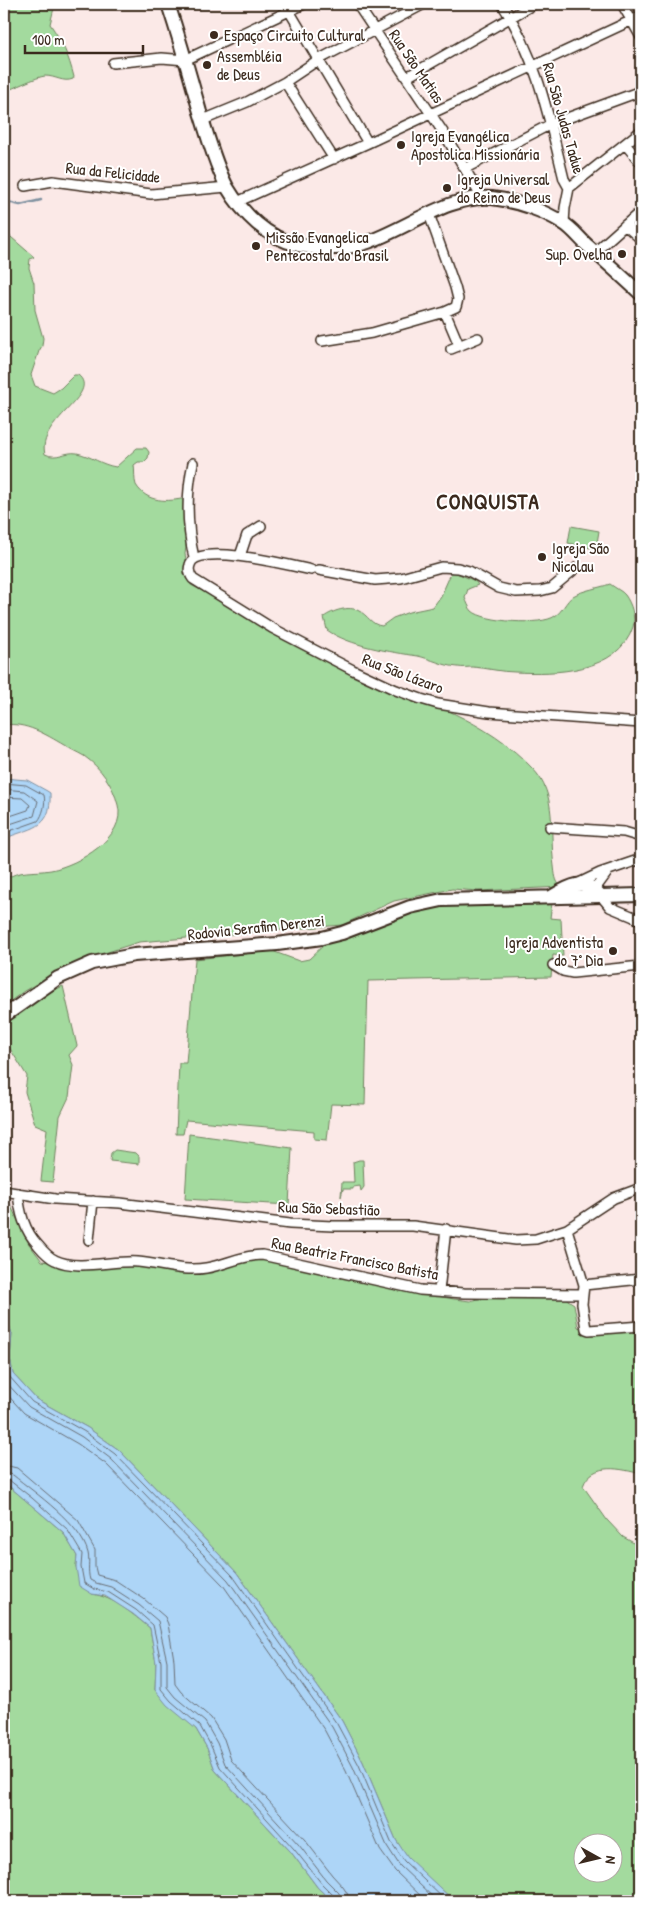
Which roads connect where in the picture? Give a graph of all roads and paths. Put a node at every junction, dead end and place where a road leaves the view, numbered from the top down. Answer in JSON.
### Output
{"nodes":[{"id":1,"x":168,"y":4,"type":"edge"},
{"id":2,"x":304,"y":4,"type":"edge"},
{"id":3,"x":357,"y":4,"type":"edge"},
{"id":4,"x":424,"y":4,"type":"edge"},
{"id":5,"x":502,"y":4,"type":"edge"},
{"id":6,"x":534,"y":4,"type":"edge"},
{"id":7,"x":622,"y":4,"type":"edge"},
{"id":8,"x":287,"y":8,"type":"edge"},
{"id":9,"x":641,"y":16,"type":"edge"},
{"id":10,"x":511,"y":17,"type":"junction"},
{"id":11,"x":632,"y":20,"type":"junction"},
{"id":12,"x":375,"y":30,"type":"junction"},
{"id":13,"x":641,"y":37,"type":"edge"},
{"id":14,"x":185,"y":60,"type":"junction"},
{"id":15,"x":318,"y":60,"type":"junction"},
{"id":16,"x":113,"y":63,"type":"dead end"},
{"id":17,"x":534,"y":65,"type":"junction"},
{"id":18,"x":407,"y":77,"type":"junction"},
{"id":19,"x":285,"y":82,"type":"junction"},
{"id":20,"x":641,"y":92,"type":"edge"},
{"id":21,"x":432,"y":114,"type":"junction"},
{"id":22,"x":203,"y":120,"type":"junction"},
{"id":23,"x":551,"y":124,"type":"junction"},
{"id":24,"x":641,"y":131,"type":"edge"},
{"id":25,"x":368,"y":143,"type":"junction"},
{"id":26,"x":625,"y":144,"type":"junction"},
{"id":27,"x":334,"y":159,"type":"junction"},
{"id":28,"x":641,"y":164,"type":"edge"},
{"id":29,"x":466,"y":168,"type":"junction"},
{"id":30,"x":26,"y":186,"type":"dead end"},
{"id":31,"x":228,"y":187,"type":"junction"},
{"id":32,"x":569,"y":188,"type":"junction"},
{"id":33,"x":482,"y":198,"type":"junction"},
{"id":34,"x":237,"y":202,"type":"junction"},
{"id":35,"x":641,"y":211,"type":"edge"},
{"id":36,"x":431,"y":213,"type":"junction"},
{"id":37,"x":564,"y":223,"type":"junction"},
{"id":38,"x":625,"y":224,"type":"junction"},
{"id":39,"x":641,"y":239,"type":"edge"},
{"id":40,"x":595,"y":252,"type":"junction"},
{"id":41,"x":641,"y":294,"type":"edge"},
{"id":42,"x":444,"y":312,"type":"junction"},
{"id":43,"x":478,"y":338,"type":"dead end"},
{"id":44,"x":322,"y":341,"type":"dead end"},
{"id":45,"x":193,"y":463,"type":"dead end"},
{"id":46,"x":261,"y":526,"type":"dead end"},
{"id":47,"x":240,"y":556,"type":"junction"},
{"id":48,"x":192,"y":562,"type":"junction"},
{"id":49,"x":576,"y":568,"type":"dead end"},
{"id":50,"x":641,"y":723,"type":"edge"},
{"id":51,"x":550,"y":827,"type":"dead end"},
{"id":52,"x":641,"y":837,"type":"edge"},
{"id":53,"x":641,"y":859,"type":"edge"},
{"id":54,"x":609,"y":870,"type":"junction"},
{"id":55,"x":576,"y":884,"type":"junction"},
{"id":56,"x":598,"y":892,"type":"junction"},
{"id":57,"x":641,"y":895,"type":"edge"},
{"id":58,"x":549,"y":898,"type":"junction"},
{"id":59,"x":641,"y":920,"type":"edge"},
{"id":60,"x":553,"y":965,"type":"dead end"},
{"id":61,"x":641,"y":966,"type":"edge"},
{"id":62,"x":4,"y":1016,"type":"edge"},
{"id":63,"x":641,"y":1188,"type":"edge"},
{"id":64,"x":4,"y":1191,"type":"edge"},
{"id":65,"x":18,"y":1193,"type":"junction"},
{"id":66,"x":92,"y":1201,"type":"junction"},
{"id":67,"x":446,"y":1229,"type":"junction"},
{"id":68,"x":567,"y":1229,"type":"junction"},
{"id":69,"x":89,"y":1240,"type":"dead end"},
{"id":70,"x":641,"y":1279,"type":"edge"},
{"id":71,"x":583,"y":1289,"type":"junction"},
{"id":72,"x":439,"y":1291,"type":"junction"},
{"id":73,"x":641,"y":1326,"type":"edge"}],
"edges":[{"from":1,"to":14,"type":"main road"},
{"from":2,"to":8,"type":"street"},
{"from":3,"to":12,"type":"street","name":"Rua São Matias"},
{"from":4,"to":12,"type":"street"},
{"from":5,"to":10,"type":"street","name":"Rua São Judas Tadue"},
{"from":6,"to":10,"type":"street"},
{"from":7,"to":11,"type":"street"},
{"from":8,"to":14,"type":"street"},
{"from":8,"to":15,"type":"street"},
{"from":9,"to":11,"type":"street"},
{"from":10,"to":17,"type":"street","name":"Rua São Judas Tadue"},
{"from":10,"to":18,"type":"street"},
{"from":11,"to":13,"type":"street"},
{"from":11,"to":17,"type":"street"},
{"from":12,"to":15,"type":"street"},
{"from":12,"to":18,"type":"street","name":"Rua São Matias"},
{"from":14,"to":16,"type":"street"},
{"from":14,"to":22,"type":"main road"},
{"from":15,"to":19,"type":"street"},
{"from":15,"to":25,"type":"street"},
{"from":17,"to":21,"type":"street"},
{"from":17,"to":23,"type":"street","name":"Rua São Judas Tadue"},
{"from":18,"to":21,"type":"street","name":"Rua São Matias"},
{"from":19,"to":22,"type":"street"},
{"from":19,"to":27,"type":"street"},
{"from":20,"to":23,"type":"street"},
{"from":21,"to":25,"type":"street"},
{"from":21,"to":29,"type":"street","name":"Rua São Matias"},
{"from":22,"to":31,"type":"main road"},
{"from":23,"to":29,"type":"street"},
{"from":23,"to":32,"type":"street","name":"Rua São Judas Tadue"},
{"from":24,"to":26,"type":"street"},
{"from":25,"to":27,"type":"street"},
{"from":26,"to":28,"type":"street"},
{"from":26,"to":32,"type":"street"},
{"from":27,"to":34,"type":"street"},
{"from":29,"to":33,"type":"street","name":"Rua São Matias"},
{"from":30,"to":31,"type":"street","name":"Rua da Felicidade"},
{"from":31,"to":34,"type":"main road"},
{"from":32,"to":37,"type":"street"},
{"from":33,"to":36,"type":"main road"},
{"from":33,"to":37,"type":"main road"},
{"from":34,"to":36,"type":"main road"},
{"from":35,"to":38,"type":"street"},
{"from":36,"to":42,"type":"street"},
{"from":37,"to":40,"type":"main road"},
{"from":38,"to":39,"type":"street"},
{"from":38,"to":40,"type":"street"},
{"from":40,"to":41,"type":"main road"},
{"from":42,"to":43,"type":"street"},
{"from":42,"to":44,"type":"street"},
{"from":45,"to":48,"type":"street"},
{"from":46,"to":47,"type":"street"},
{"from":47,"to":48,"type":"street"},
{"from":47,"to":49,"type":"street"},
{"from":48,"to":50,"type":"street","name":"Rua São Lázaro"},
{"from":51,"to":52,"type":"street"},
{"from":53,"to":54,"type":"street"},
{"from":54,"to":55,"type":"street"},
{"from":54,"to":56,"type":"street"},
{"from":55,"to":56,"type":"main road"},
{"from":55,"to":58,"type":"main road"},
{"from":56,"to":57,"type":"main road","name":"Rodovia Serafim Derenzi"},
{"from":56,"to":58,"type":"main road","name":"Rodovia Serafim Derenzi"},
{"from":56,"to":59,"type":"street"},
{"from":58,"to":62,"type":"main road","name":"Rodovia Serafim Derenzi"},
{"from":60,"to":61,"type":"street"},
{"from":63,"to":68,"type":"street","name":"Rua São Sebastião"},
{"from":64,"to":65,"type":"street","name":"Rua São Sebastião"},
{"from":65,"to":66,"type":"street","name":"Rua São Sebastião"},
{"from":65,"to":72,"type":"street","name":"Rua Beatriz Francisco Batista"},
{"from":66,"to":67,"type":"street","name":"Rua São Sebastião"},
{"from":66,"to":69,"type":"street"},
{"from":67,"to":68,"type":"street","name":"Rua São Sebastião"},
{"from":67,"to":72,"type":"street"},
{"from":68,"to":71,"type":"street"},
{"from":70,"to":71,"type":"street","name":"Rua Beatriz Francisco Batista"},
{"from":71,"to":72,"type":"street","name":"Rua Beatriz Francisco Batista"},
{"from":71,"to":73,"type":"street"}]}
